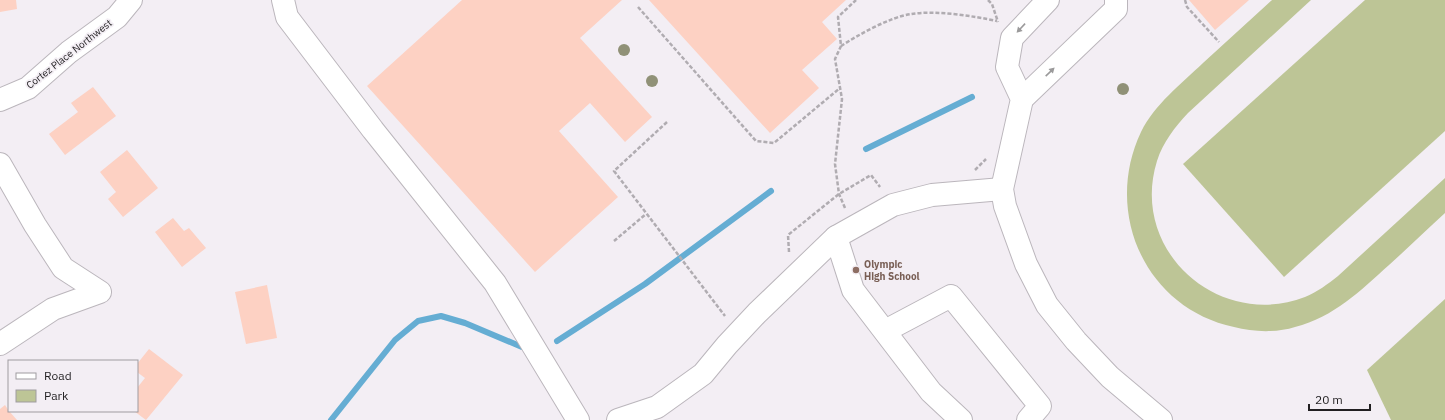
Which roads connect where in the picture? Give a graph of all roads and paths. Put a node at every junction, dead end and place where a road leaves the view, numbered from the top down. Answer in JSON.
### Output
{"nodes":[{"id":1,"x":131,"y":0,"type":"edge"},
{"id":2,"x":283,"y":0,"type":"edge"},
{"id":3,"x":856,"y":0,"type":"edge"},
{"id":4,"x":996,"y":0,"type":"edge"},
{"id":5,"x":1048,"y":0,"type":"edge"},
{"id":6,"x":1116,"y":0,"type":"edge"},
{"id":7,"x":1185,"y":0,"type":"edge"},
{"id":8,"x":992,"y":4,"type":"dead end"},
{"id":9,"x":638,"y":7,"type":"dead end"},
{"id":10,"x":997,"y":21,"type":"dead end"},
{"id":11,"x":1219,"y":42,"type":"dead end"},
{"id":12,"x":841,"y":46,"type":"junction"},
{"id":13,"x":840,"y":88,"type":"junction"},
{"id":14,"x":1022,"y":99,"type":"junction"},
{"id":15,"x":0,"y":100,"type":"edge"},
{"id":16,"x":667,"y":122,"type":"dead end"},
{"id":17,"x":0,"y":164,"type":"edge"},
{"id":18,"x":1002,"y":189,"type":"junction"},
{"id":19,"x":647,"y":214,"type":"junction"},
{"id":20,"x":844,"y":233,"type":"junction"},
{"id":21,"x":614,"y":241,"type":"dead end"},
{"id":22,"x":728,"y":321,"type":"dead end"},
{"id":23,"x":884,"y":331,"type":"junction"},
{"id":24,"x":0,"y":344,"type":"edge"},
{"id":25,"x":1155,"y":418,"type":"edge"},
{"id":26,"x":578,"y":420,"type":"edge"},
{"id":27,"x":618,"y":420,"type":"edge"},
{"id":28,"x":961,"y":420,"type":"edge"},
{"id":29,"x":1028,"y":420,"type":"edge"}],
"edges":[{"from":1,"to":15,"type":"street","name":"Cortez Place Northwest"},
{"from":2,"to":26,"type":"street"},
{"from":3,"to":12,"type":"path"},
{"from":4,"to":8,"type":"path"},
{"from":5,"to":14,"type":"street","one_way":true},
{"from":14,"to":6,"type":"street","one_way":true},
{"from":7,"to":11,"type":"path"},
{"from":9,"to":13,"type":"path"},
{"from":10,"to":12,"type":"path"},
{"from":12,"to":13,"type":"path"},
{"from":13,"to":20,"type":"path"},
{"from":14,"to":18,"type":"street"},
{"from":16,"to":19,"type":"path"},
{"from":17,"to":24,"type":"street"},
{"from":18,"to":20,"type":"street"},
{"from":18,"to":25,"type":"street"},
{"from":19,"to":21,"type":"path"},
{"from":19,"to":22,"type":"path"},
{"from":20,"to":23,"type":"street"},
{"from":20,"to":27,"type":"street"},
{"from":23,"to":28,"type":"street"},
{"from":23,"to":29,"type":"street"}]}
